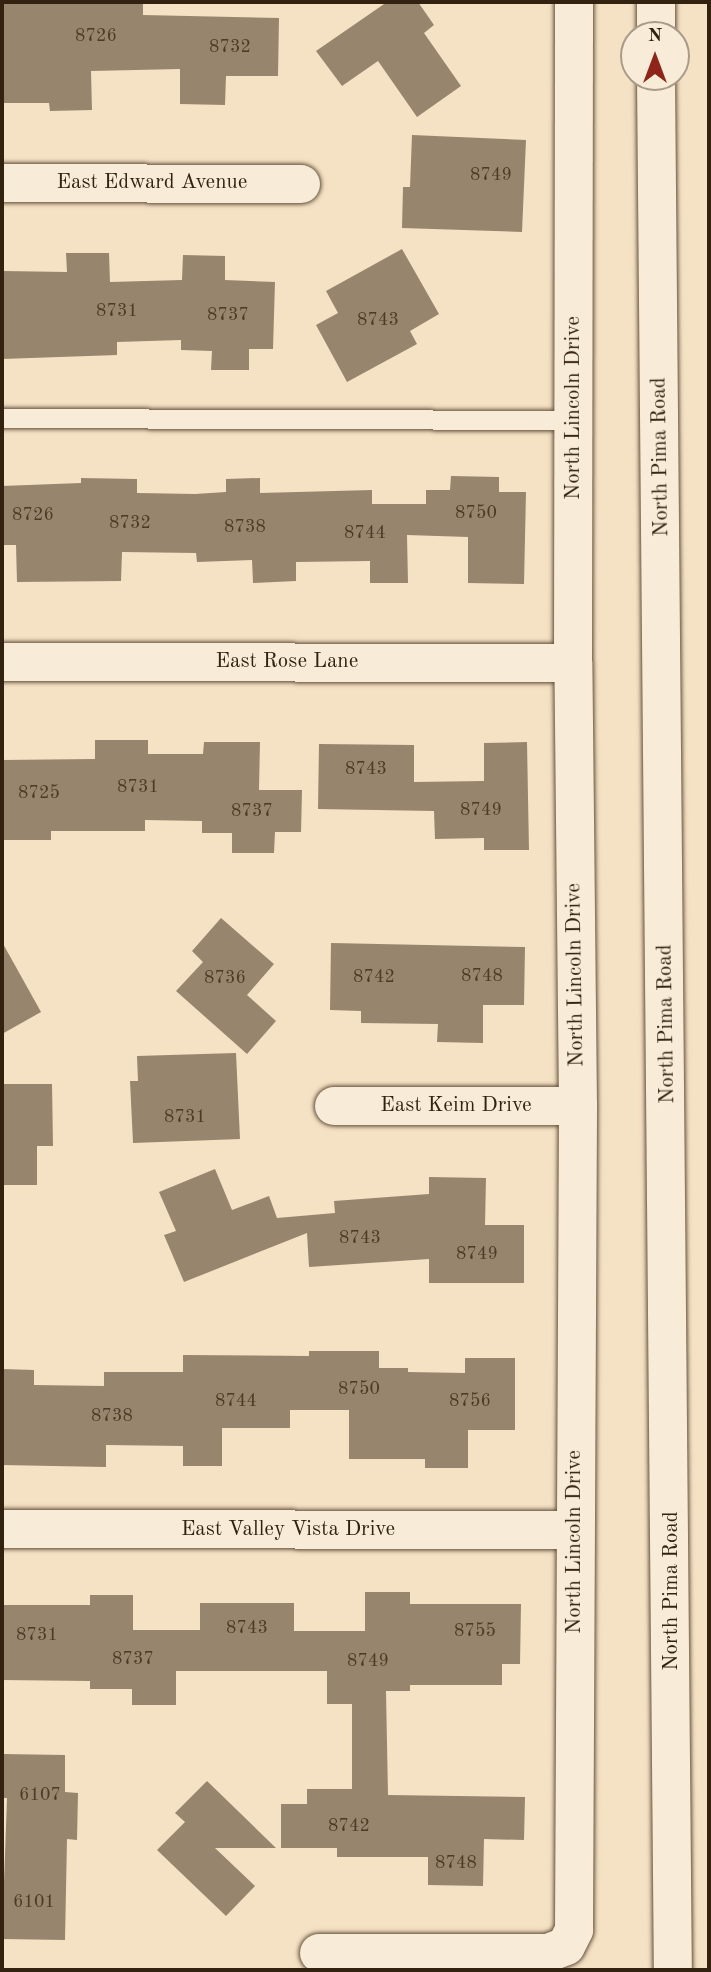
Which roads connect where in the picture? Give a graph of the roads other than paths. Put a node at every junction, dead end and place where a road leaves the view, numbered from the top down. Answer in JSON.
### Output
{"nodes":[{"id":1,"x":574,"y":2,"type":"edge"},
{"id":2,"x":656,"y":2,"type":"edge"},
{"id":3,"x":656,"y":21,"type":"edge"},
{"id":4,"x":656,"y":91,"type":"edge"},
{"id":5,"x":2,"y":183,"type":"edge"},
{"id":6,"x":301,"y":184,"type":"dead end"},
{"id":7,"x":2,"y":418,"type":"edge"},
{"id":8,"x":574,"y":420,"type":"junction"},
{"id":9,"x":2,"y":662,"type":"edge"},
{"id":10,"x":573,"y":663,"type":"junction"},
{"id":11,"x":334,"y":1106,"type":"dead end"},
{"id":12,"x":578,"y":1106,"type":"junction"},
{"id":13,"x":2,"y":1529,"type":"edge"},
{"id":14,"x":575,"y":1530,"type":"junction"},
{"id":15,"x":319,"y":1953,"type":"dead end"},
{"id":16,"x":673,"y":1970,"type":"edge"}],
"edges":[{"from":1,"to":8,"type":"street","name":"North Lincoln Drive"},
{"from":2,"to":3,"type":"street"},
{"from":4,"to":16,"type":"street","name":"North Pima Road"},
{"from":5,"to":6,"type":"street","name":"East Edward Avenue"},
{"from":7,"to":8,"type":"lane"},
{"from":8,"to":10,"type":"street","name":"North Lincoln Drive"},
{"from":9,"to":10,"type":"street","name":"East Rose Lane"},
{"from":10,"to":12,"type":"street","name":"North Lincoln Drive"},
{"from":11,"to":12,"type":"street","name":"East Keim Drive"},
{"from":12,"to":14,"type":"street","name":"North Lincoln Drive"},
{"from":13,"to":14,"type":"street","name":"East Valley Vista Drive"},
{"from":14,"to":15,"type":"street","name":"North Lincoln Drive"}]}
